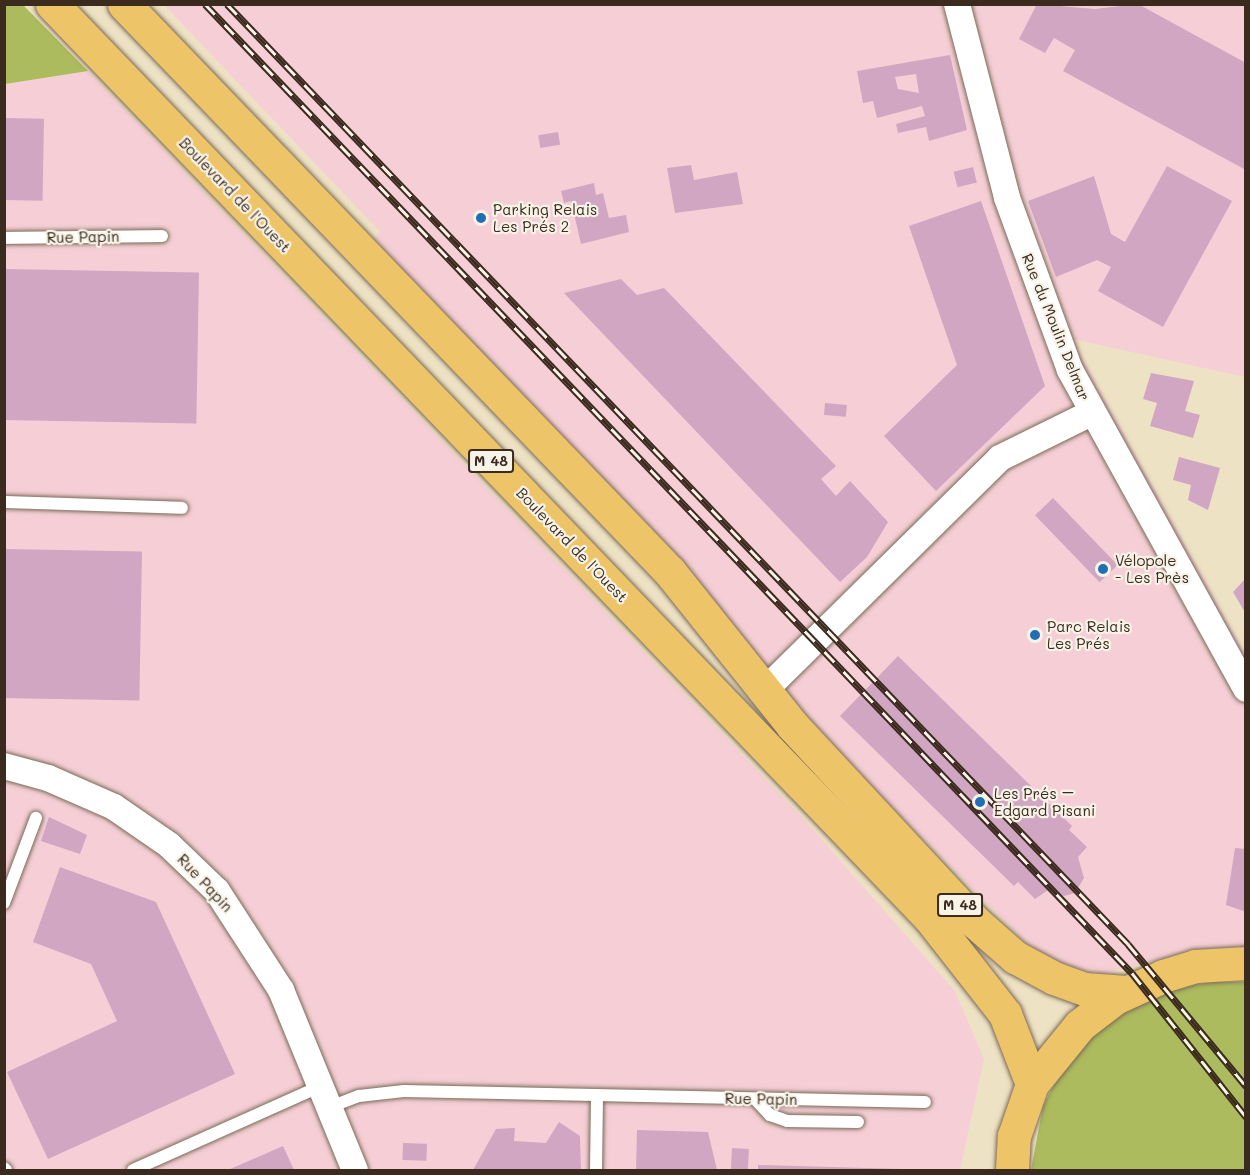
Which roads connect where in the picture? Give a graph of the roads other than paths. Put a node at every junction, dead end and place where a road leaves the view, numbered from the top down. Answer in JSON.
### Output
{"nodes":[{"id":1,"x":52,"y":4,"type":"edge"},
{"id":2,"x":124,"y":4,"type":"edge"},
{"id":3,"x":957,"y":4,"type":"edge"},
{"id":4,"x":162,"y":236,"type":"dead end"},
{"id":5,"x":4,"y":238,"type":"edge"},
{"id":6,"x":1091,"y":413,"type":"junction"},
{"id":7,"x":4,"y":502,"type":"edge"},
{"id":8,"x":182,"y":508,"type":"dead end"},
{"id":9,"x":1245,"y":689,"type":"edge"},
{"id":10,"x":763,"y":692,"type":"junction"},
{"id":11,"x":4,"y":766,"type":"edge"},
{"id":12,"x":36,"y":818,"type":"dead end"},
{"id":13,"x":4,"y":903,"type":"edge"},
{"id":14,"x":1245,"y":963,"type":"edge"},
{"id":15,"x":1126,"y":992,"type":"junction"},
{"id":16,"x":1032,"y":1084,"type":"junction"},
{"id":17,"x":597,"y":1095,"type":"junction"},
{"id":18,"x":325,"y":1097,"type":"junction"},
{"id":19,"x":755,"y":1099,"type":"junction"},
{"id":20,"x":925,"y":1102,"type":"dead end"},
{"id":21,"x":858,"y":1122,"type":"dead end"},
{"id":22,"x":133,"y":1170,"type":"edge"},
{"id":23,"x":355,"y":1170,"type":"edge"},
{"id":24,"x":596,"y":1170,"type":"edge"},
{"id":25,"x":1012,"y":1170,"type":"edge"}],
"edges":[{"from":1,"to":16,"type":"main road","name":"Boulevard de l'Ouest","number":"M 48"},
{"from":2,"to":10,"type":"main road","number":"M 48"},
{"from":3,"to":6,"type":"street","name":"Rue du Moulin Delmar"},
{"from":4,"to":5,"type":"lane","name":"Rue Papin"},
{"from":6,"to":9,"type":"street","name":"Rue du Moulin Delmar"},
{"from":6,"to":10,"type":"street"},
{"from":7,"to":8,"type":"lane"},
{"from":10,"to":15,"type":"main road","number":"M 48"},
{"from":11,"to":18,"type":"street","name":"Rue Papin"},
{"from":12,"to":13,"type":"lane"},
{"from":14,"to":15,"type":"main road"},
{"from":15,"to":16,"type":"main road"},
{"from":16,"to":25,"type":"main road"},
{"from":17,"to":18,"type":"lane","name":"Rue Papin"},
{"from":17,"to":19,"type":"lane","name":"Rue Papin"},
{"from":17,"to":24,"type":"lane"},
{"from":18,"to":22,"type":"lane","name":"Rue Papin"},
{"from":18,"to":23,"type":"street","name":"Rue Papin"},
{"from":19,"to":20,"type":"lane","name":"Rue Papin"},
{"from":19,"to":21,"type":"lane"}]}
